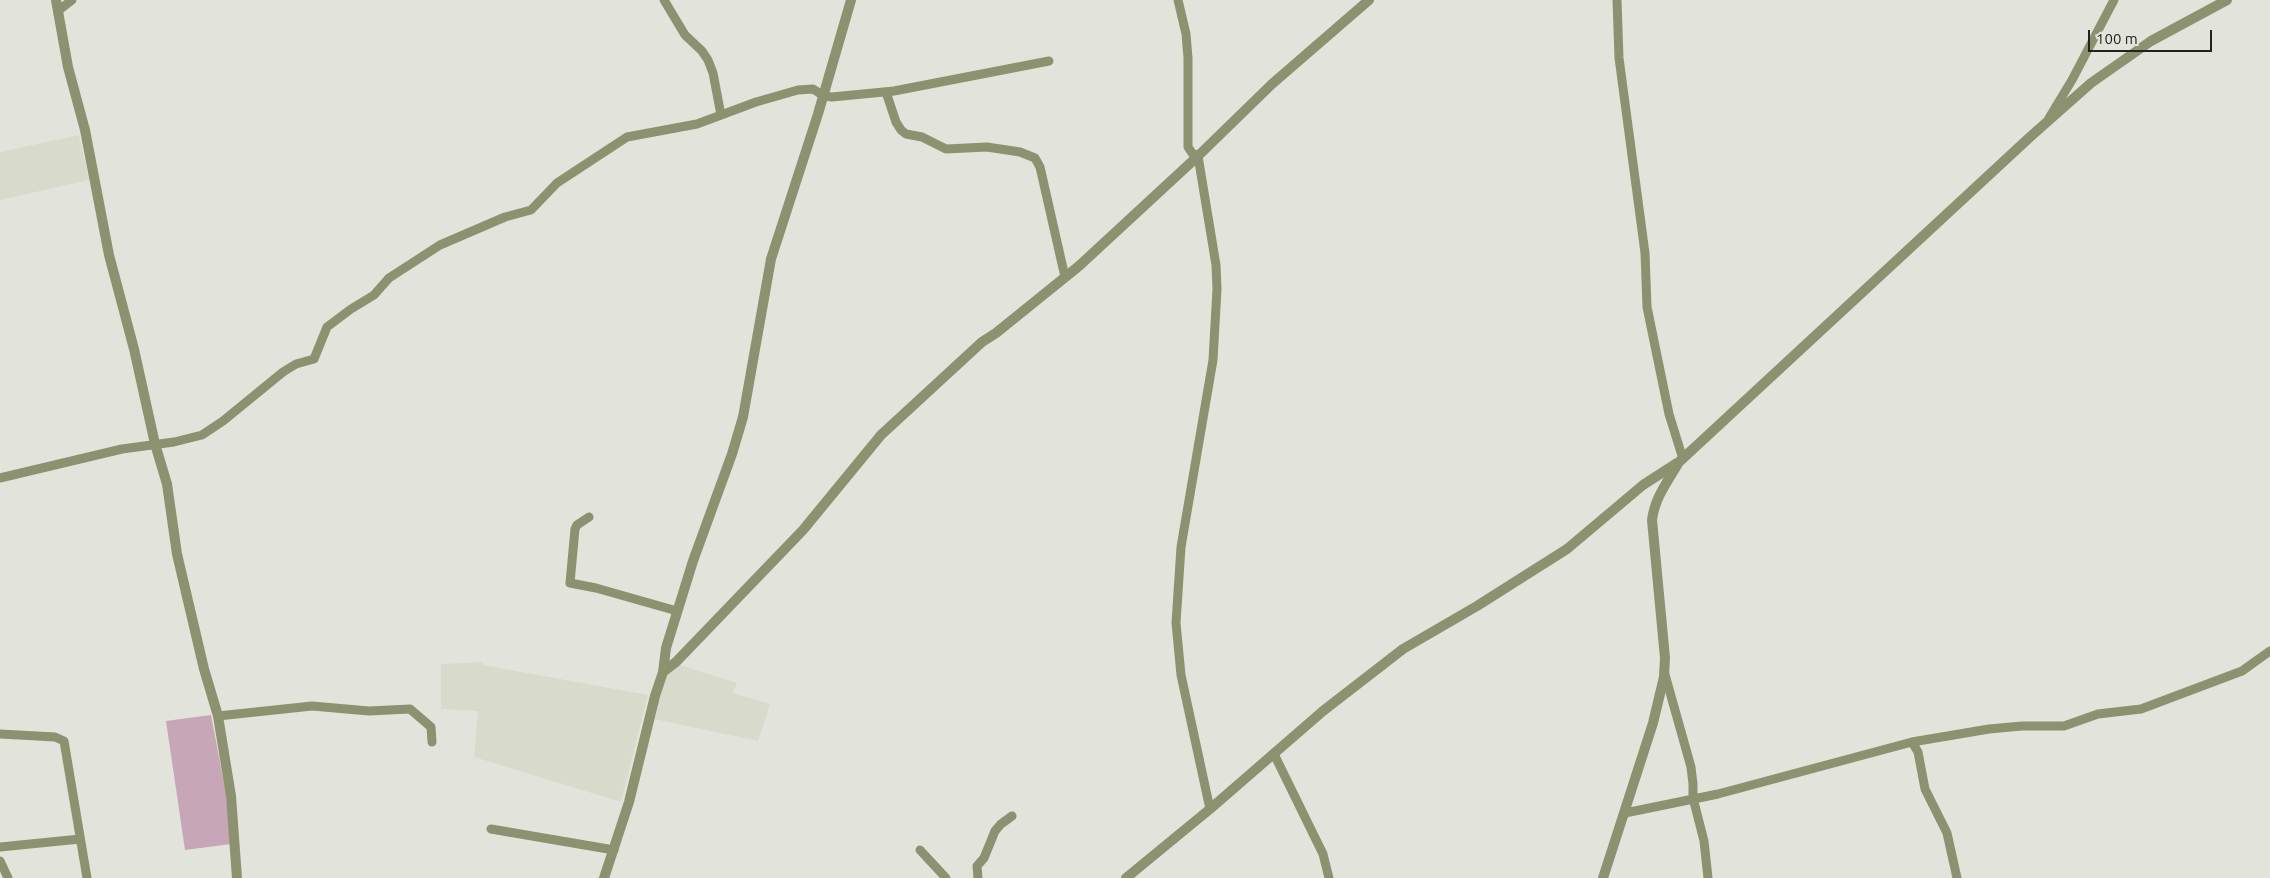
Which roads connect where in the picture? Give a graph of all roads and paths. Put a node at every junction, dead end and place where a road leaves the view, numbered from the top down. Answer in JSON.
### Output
{"nodes":[{"id":1,"x":56,"y":0,"type":"edge"},
{"id":2,"x":72,"y":0,"type":"edge"},
{"id":3,"x":664,"y":0,"type":"edge"},
{"id":4,"x":851,"y":0,"type":"edge"},
{"id":5,"x":1178,"y":0,"type":"edge"},
{"id":6,"x":1369,"y":0,"type":"edge"},
{"id":7,"x":1617,"y":0,"type":"edge"},
{"id":8,"x":2114,"y":0,"type":"edge"},
{"id":9,"x":2227,"y":0,"type":"edge"},
{"id":10,"x":58,"y":11,"type":"junction"},
{"id":11,"x":1049,"y":61,"type":"dead end"},
{"id":12,"x":886,"y":92,"type":"junction"},
{"id":13,"x":824,"y":96,"type":"junction"},
{"id":14,"x":721,"y":115,"type":"junction"},
{"id":15,"x":2046,"y":122,"type":"junction"},
{"id":16,"x":1198,"y":156,"type":"junction"},
{"id":17,"x":1065,"y":277,"type":"junction"},
{"id":18,"x":155,"y":444,"type":"junction"},
{"id":19,"x":1681,"y":460,"type":"junction"},
{"id":20,"x":0,"y":478,"type":"edge"},
{"id":21,"x":589,"y":517,"type":"dead end"},
{"id":22,"x":677,"y":610,"type":"junction"},
{"id":23,"x":2270,"y":651,"type":"edge"},
{"id":24,"x":1664,"y":670,"type":"junction"},
{"id":25,"x":663,"y":672,"type":"junction"},
{"id":26,"x":218,"y":716,"type":"junction"},
{"id":27,"x":0,"y":734,"type":"edge"},
{"id":28,"x":432,"y":742,"type":"dead end"},
{"id":29,"x":1912,"y":742,"type":"junction"},
{"id":30,"x":1274,"y":754,"type":"junction"},
{"id":31,"x":1693,"y":798,"type":"junction"},
{"id":32,"x":1210,"y":809,"type":"junction"},
{"id":33,"x":1625,"y":813,"type":"junction"},
{"id":34,"x":1012,"y":816,"type":"dead end"},
{"id":35,"x":491,"y":829,"type":"dead end"},
{"id":36,"x":80,"y":839,"type":"junction"},
{"id":37,"x":0,"y":847,"type":"edge"},
{"id":38,"x":614,"y":850,"type":"junction"},
{"id":39,"x":920,"y":850,"type":"dead end"},
{"id":40,"x":0,"y":861,"type":"edge"},
{"id":41,"x":8,"y":878,"type":"edge"},
{"id":42,"x":86,"y":878,"type":"edge"},
{"id":43,"x":237,"y":878,"type":"edge"},
{"id":44,"x":604,"y":878,"type":"edge"},
{"id":45,"x":946,"y":878,"type":"edge"},
{"id":46,"x":978,"y":878,"type":"edge"},
{"id":47,"x":1126,"y":878,"type":"edge"},
{"id":48,"x":1329,"y":878,"type":"edge"},
{"id":49,"x":1603,"y":878,"type":"edge"},
{"id":50,"x":1708,"y":878,"type":"edge"},
{"id":51,"x":1957,"y":878,"type":"edge"}],
"edges":[{"from":1,"to":10,"type":"street"},
{"from":2,"to":10,"type":"street"},
{"from":3,"to":14,"type":"street"},
{"from":4,"to":13,"type":"street"},
{"from":5,"to":16,"type":"street"},
{"from":6,"to":16,"type":"street"},
{"from":7,"to":19,"type":"street"},
{"from":8,"to":15,"type":"street"},
{"from":9,"to":15,"type":"street"},
{"from":10,"to":18,"type":"street"},
{"from":11,"to":12,"type":"street"},
{"from":12,"to":13,"type":"street"},
{"from":12,"to":17,"type":"street"},
{"from":13,"to":14,"type":"street"},
{"from":13,"to":22,"type":"street"},
{"from":14,"to":18,"type":"street"},
{"from":15,"to":19,"type":"street"},
{"from":16,"to":17,"type":"street"},
{"from":16,"to":32,"type":"street"},
{"from":17,"to":25,"type":"street"},
{"from":18,"to":20,"type":"street"},
{"from":18,"to":26,"type":"street"},
{"from":19,"to":24,"type":"street"},
{"from":19,"to":30,"type":"street"},
{"from":21,"to":22,"type":"street"},
{"from":22,"to":25,"type":"street"},
{"from":23,"to":29,"type":"street"},
{"from":24,"to":31,"type":"street"},
{"from":24,"to":33,"type":"street"},
{"from":25,"to":38,"type":"street"},
{"from":26,"to":28,"type":"street"},
{"from":26,"to":43,"type":"street"},
{"from":27,"to":36,"type":"street"},
{"from":29,"to":31,"type":"street"},
{"from":29,"to":51,"type":"street"},
{"from":30,"to":32,"type":"street"},
{"from":30,"to":48,"type":"street"},
{"from":31,"to":33,"type":"street"},
{"from":31,"to":50,"type":"street"},
{"from":32,"to":47,"type":"street"},
{"from":33,"to":49,"type":"street"},
{"from":34,"to":46,"type":"street"},
{"from":35,"to":38,"type":"street"},
{"from":36,"to":37,"type":"street"},
{"from":36,"to":42,"type":"street"},
{"from":38,"to":44,"type":"street"},
{"from":39,"to":45,"type":"street"},
{"from":40,"to":41,"type":"street"}]}
